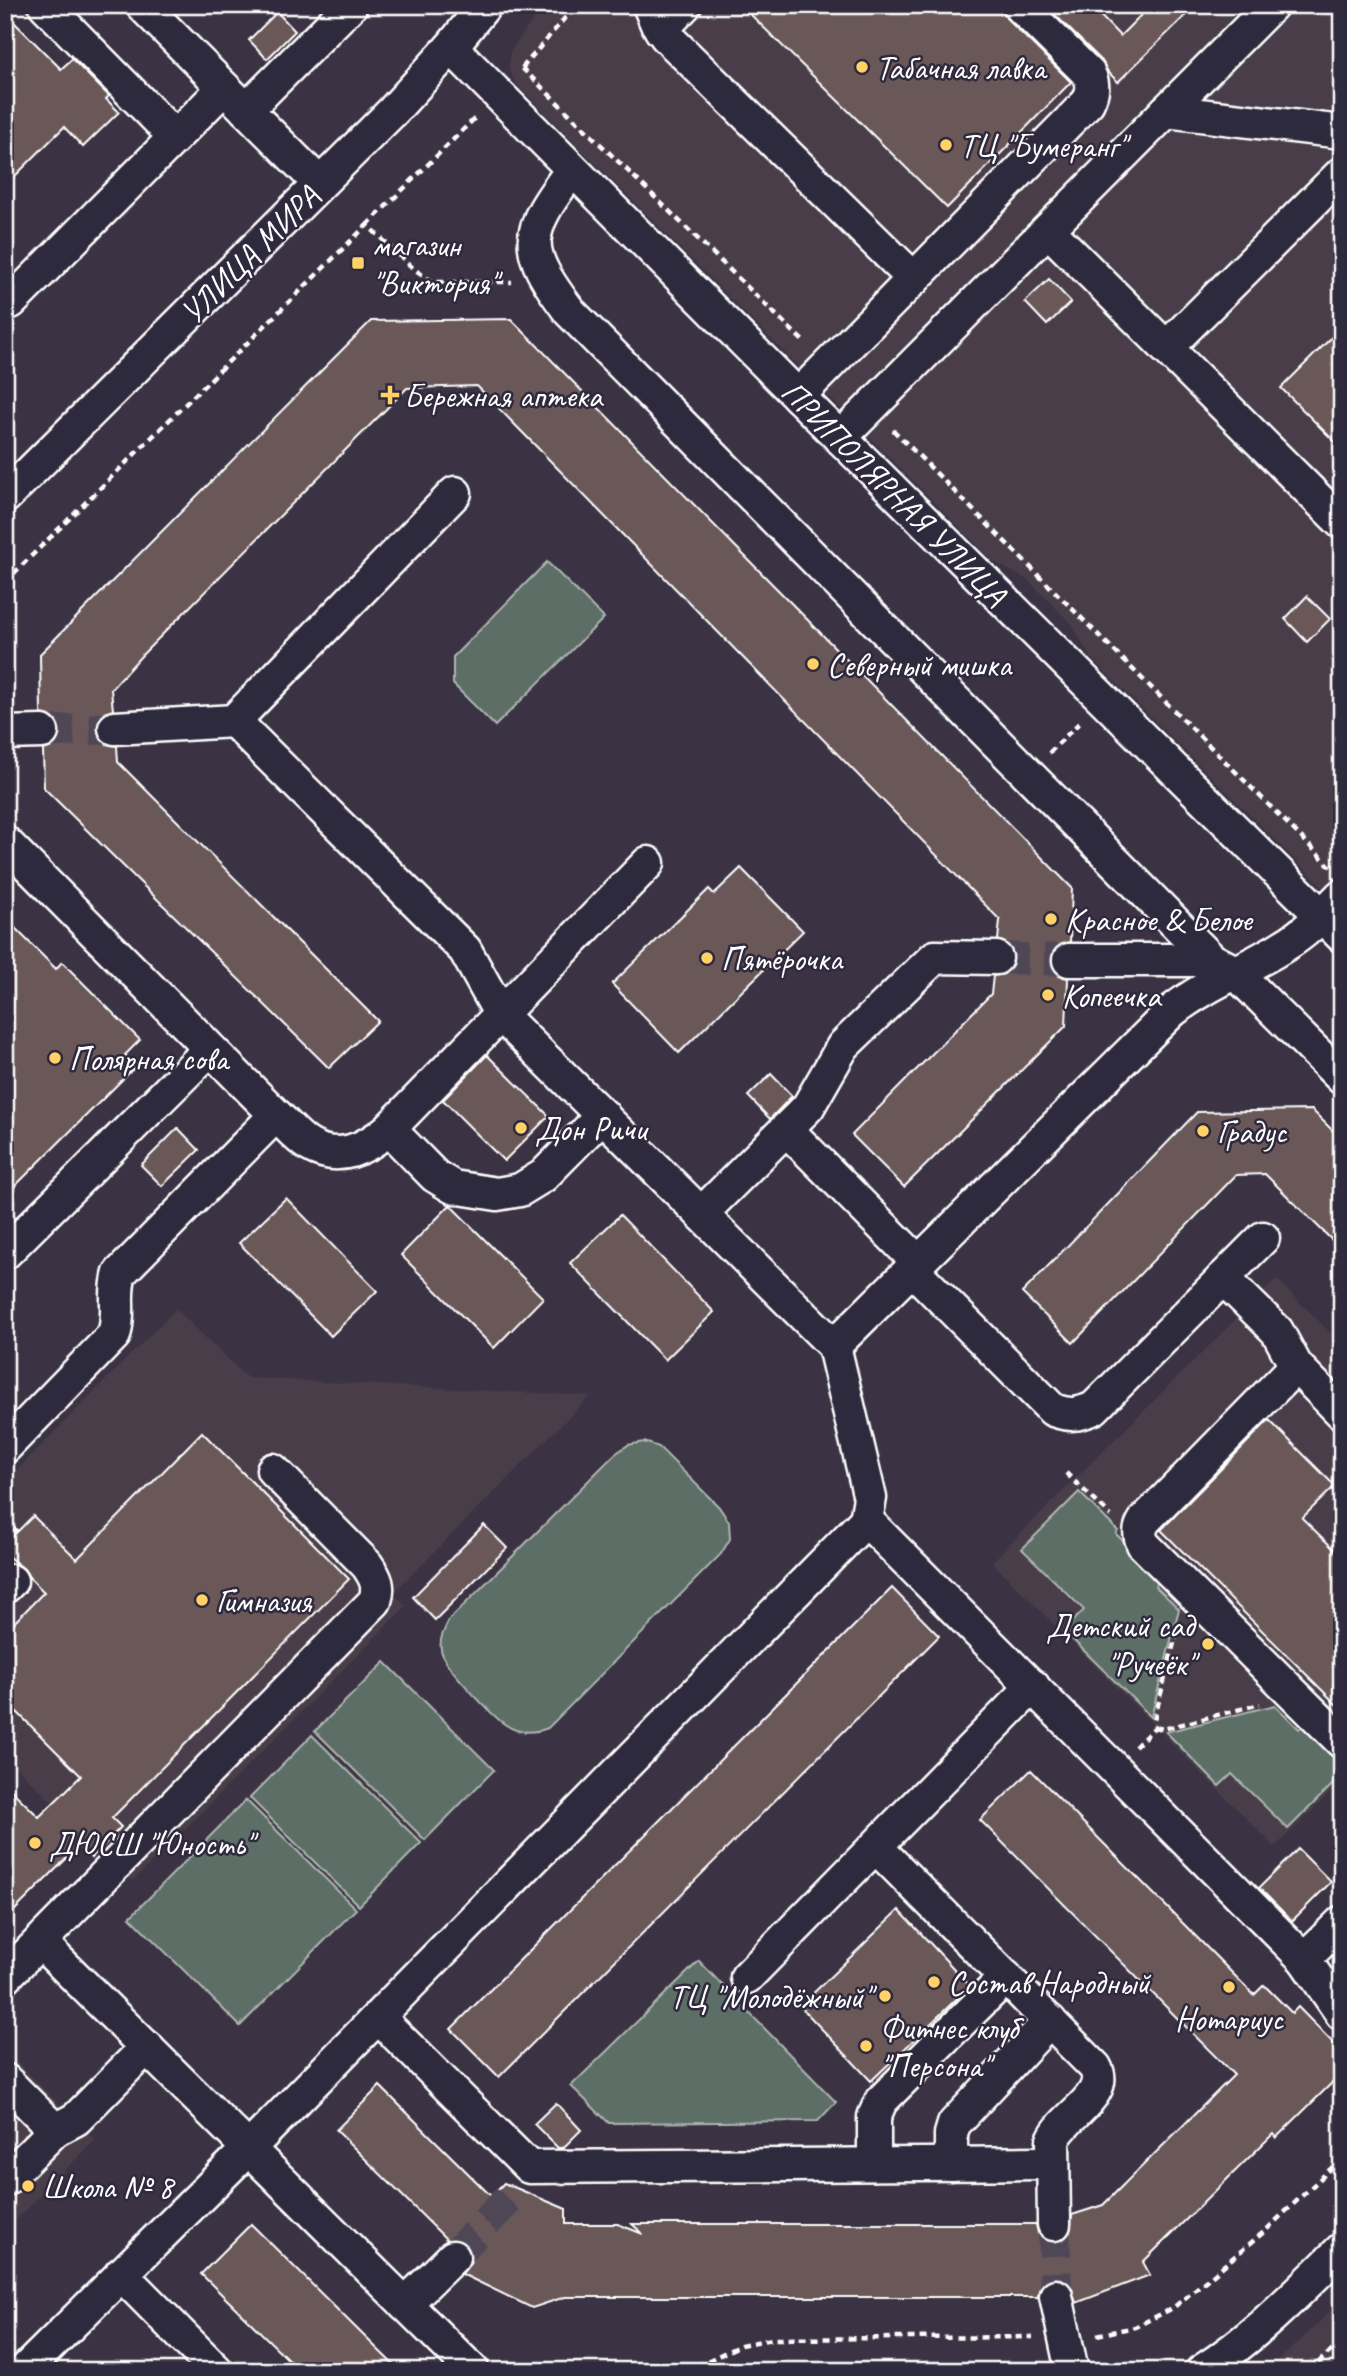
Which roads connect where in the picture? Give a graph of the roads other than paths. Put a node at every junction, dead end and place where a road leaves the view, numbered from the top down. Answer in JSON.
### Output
{"nodes":[{"id":1,"x":45,"y":5,"type":"edge"},
{"id":2,"x":142,"y":5,"type":"edge"},
{"id":3,"x":351,"y":5,"type":"edge"},
{"id":4,"x":485,"y":5,"type":"edge"},
{"id":5,"x":685,"y":5,"type":"edge"},
{"id":6,"x":1019,"y":5,"type":"edge"},
{"id":7,"x":1272,"y":5,"type":"edge"},
{"id":8,"x":655,"y":18,"type":"edge"},
{"id":9,"x":451,"y":47,"type":"junction"},
{"id":10,"x":224,"y":88,"type":"junction"},
{"id":11,"x":246,"y":110,"type":"junction"},
{"id":12,"x":1166,"y":111,"type":"junction"},
{"id":13,"x":1342,"y":132,"type":"edge"},
{"id":14,"x":175,"y":137,"type":"junction"},
{"id":15,"x":572,"y":170,"type":"junction"},
{"id":16,"x":1342,"y":173,"type":"edge"},
{"id":17,"x":319,"y":183,"type":"junction"},
{"id":18,"x":1048,"y":230,"type":"junction"},
{"id":19,"x":914,"y":279,"type":"junction"},
{"id":20,"x":12,"y":302,"type":"dead end"},
{"id":21,"x":1166,"y":348,"type":"junction"},
{"id":22,"x":798,"y":397,"type":"junction"},
{"id":23,"x":840,"y":438,"type":"junction"},
{"id":24,"x":455,"y":493,"type":"dead end"},
{"id":25,"x":5,"y":497,"type":"edge"},
{"id":26,"x":1342,"y":523,"type":"edge"},
{"id":27,"x":234,"y":721,"type":"junction"},
{"id":28,"x":115,"y":729,"type":"tunnel mouth"},
{"id":29,"x":42,"y":732,"type":"tunnel mouth"},
{"id":30,"x":5,"y":733,"type":"edge"},
{"id":31,"x":5,"y":842,"type":"edge"},
{"id":32,"x":648,"y":863,"type":"dead end"},
{"id":33,"x":1334,"y":903,"type":"edge"},
{"id":34,"x":996,"y":958,"type":"tunnel mouth"},
{"id":35,"x":1069,"y":960,"type":"tunnel mouth"},
{"id":36,"x":1223,"y":966,"type":"junction"},
{"id":37,"x":501,"y":1015,"type":"junction"},
{"id":38,"x":210,"y":1049,"type":"junction"},
{"id":39,"x":1342,"y":1079,"type":"edge"},
{"id":40,"x":276,"y":1115,"type":"junction"},
{"id":41,"x":603,"y":1115,"type":"junction"},
{"id":42,"x":389,"y":1129,"type":"junction"},
{"id":43,"x":787,"y":1130,"type":"junction"},
{"id":44,"x":701,"y":1214,"type":"junction"},
{"id":45,"x":1263,"y":1238,"type":"dead end"},
{"id":46,"x":5,"y":1253,"type":"edge"},
{"id":47,"x":916,"y":1266,"type":"junction"},
{"id":48,"x":1223,"y":1278,"type":"junction"},
{"id":49,"x":834,"y":1346,"type":"junction"},
{"id":50,"x":1296,"y":1366,"type":"junction"},
{"id":51,"x":1342,"y":1413,"type":"edge"},
{"id":52,"x":5,"y":1447,"type":"edge"},
{"id":53,"x":272,"y":1470,"type":"dead end"},
{"id":54,"x":866,"y":1520,"type":"junction"},
{"id":55,"x":1033,"y":1686,"type":"junction"},
{"id":56,"x":1342,"y":1741,"type":"edge"},
{"id":57,"x":876,"y":1847,"type":"junction"},
{"id":58,"x":1342,"y":1922,"type":"edge"},
{"id":59,"x":40,"y":1942,"type":"junction"},
{"id":60,"x":1304,"y":1959,"type":"junction"},
{"id":61,"x":5,"y":1977,"type":"edge"},
{"id":62,"x":747,"y":1977,"type":"dead end"},
{"id":63,"x":1006,"y":1977,"type":"junction"},
{"id":64,"x":1342,"y":2014,"type":"edge"},
{"id":65,"x":378,"y":2017,"type":"junction"},
{"id":66,"x":1050,"y":2021,"type":"junction"},
{"id":67,"x":147,"y":2046,"type":"junction"},
{"id":68,"x":5,"y":2080,"type":"edge"},
{"id":69,"x":55,"y":2130,"type":"junction"},
{"id":70,"x":249,"y":2148,"type":"junction"},
{"id":71,"x":1053,"y":2163,"type":"junction"},
{"id":72,"x":874,"y":2164,"type":"junction"},
{"id":73,"x":951,"y":2164,"type":"junction"},
{"id":74,"x":5,"y":2180,"type":"edge"},
{"id":75,"x":1054,"y":2224,"type":"tunnel mouth"},
{"id":76,"x":1342,"y":2249,"type":"edge"},
{"id":77,"x":453,"y":2257,"type":"tunnel mouth"},
{"id":78,"x":121,"y":2274,"type":"junction"},
{"id":79,"x":1056,"y":2296,"type":"tunnel mouth"},
{"id":80,"x":405,"y":2304,"type":"junction"},
{"id":81,"x":24,"y":2371,"type":"edge"},
{"id":82,"x":217,"y":2371,"type":"edge"},
{"id":83,"x":473,"y":2371,"type":"edge"},
{"id":84,"x":1072,"y":2371,"type":"edge"},
{"id":85,"x":1202,"y":2371,"type":"edge"}],
"edges":[{"from":1,"to":14,"type":"street"},
{"from":2,"to":10,"type":"street"},
{"from":3,"to":11,"type":"street"},
{"from":4,"to":9,"type":"street","name":"УЛИЦА МИРА"},
{"from":5,"to":8,"type":"street"},
{"from":6,"to":19,"type":"street"},
{"from":7,"to":12,"type":"street"},
{"from":8,"to":19,"type":"street"},
{"from":9,"to":15,"type":"street","name":"ПРИПОЛЯРНАЯ УЛИЦА"},
{"from":9,"to":17,"type":"street","name":"УЛИЦА МИРА"},
{"from":10,"to":11,"type":"street"},
{"from":10,"to":14,"type":"street"},
{"from":11,"to":17,"type":"street"},
{"from":12,"to":13,"type":"street"},
{"from":12,"to":18,"type":"street"},
{"from":14,"to":20,"type":"street"},
{"from":15,"to":22,"type":"street","name":"ПРИПОЛЯРНАЯ УЛИЦА"},
{"from":15,"to":36,"type":"street"},
{"from":16,"to":21,"type":"street"},
{"from":17,"to":25,"type":"street","name":"УЛИЦА МИРА"},
{"from":18,"to":21,"type":"street"},
{"from":18,"to":23,"type":"street"},
{"from":19,"to":22,"type":"street"},
{"from":21,"to":26,"type":"street"},
{"from":22,"to":23,"type":"street","name":"ПРИПОЛЯРНАЯ УЛИЦА"},
{"from":23,"to":33,"type":"street","name":"ПРИПОЛЯРНАЯ УЛИЦА"},
{"from":24,"to":27,"type":"street"},
{"from":27,"to":28,"type":"street"},
{"from":27,"to":37,"type":"street"},
{"from":29,"to":30,"type":"street"},
{"from":31,"to":38,"type":"street"},
{"from":32,"to":37,"type":"street"},
{"from":33,"to":36,"type":"street"},
{"from":34,"to":43,"type":"street"},
{"from":35,"to":36,"type":"street"},
{"from":36,"to":39,"type":"street"},
{"from":36,"to":47,"type":"street"},
{"from":37,"to":41,"type":"street"},
{"from":37,"to":42,"type":"street"},
{"from":38,"to":40,"type":"street"},
{"from":38,"to":46,"type":"street"},
{"from":40,"to":42,"type":"street"},
{"from":40,"to":52,"type":"street"},
{"from":41,"to":42,"type":"street"},
{"from":41,"to":44,"type":"street"},
{"from":43,"to":44,"type":"street"},
{"from":43,"to":47,"type":"street"},
{"from":44,"to":49,"type":"street"},
{"from":45,"to":48,"type":"street"},
{"from":47,"to":48,"type":"street"},
{"from":47,"to":49,"type":"street"},
{"from":48,"to":50,"type":"street"},
{"from":49,"to":54,"type":"street"},
{"from":50,"to":51,"type":"street"},
{"from":50,"to":56,"type":"street"},
{"from":53,"to":59,"type":"street"},
{"from":54,"to":55,"type":"street"},
{"from":54,"to":65,"type":"street"},
{"from":55,"to":57,"type":"street"},
{"from":55,"to":60,"type":"street"},
{"from":57,"to":62,"type":"street"},
{"from":57,"to":63,"type":"street"},
{"from":58,"to":60,"type":"street"},
{"from":59,"to":61,"type":"street"},
{"from":59,"to":67,"type":"street"},
{"from":60,"to":64,"type":"street"},
{"from":63,"to":66,"type":"street"},
{"from":63,"to":72,"type":"street"},
{"from":65,"to":70,"type":"street"},
{"from":65,"to":72,"type":"street"},
{"from":66,"to":71,"type":"street"},
{"from":66,"to":73,"type":"street"},
{"from":67,"to":69,"type":"street"},
{"from":67,"to":70,"type":"street"},
{"from":68,"to":69,"type":"street"},
{"from":69,"to":74,"type":"street"},
{"from":70,"to":78,"type":"street"},
{"from":70,"to":80,"type":"street"},
{"from":71,"to":73,"type":"street"},
{"from":71,"to":75,"type":"street"},
{"from":72,"to":73,"type":"street"},
{"from":76,"to":85,"type":"street"},
{"from":77,"to":80,"type":"street"},
{"from":78,"to":81,"type":"street"},
{"from":78,"to":82,"type":"street"},
{"from":79,"to":84,"type":"street"},
{"from":80,"to":83,"type":"street"}]}
